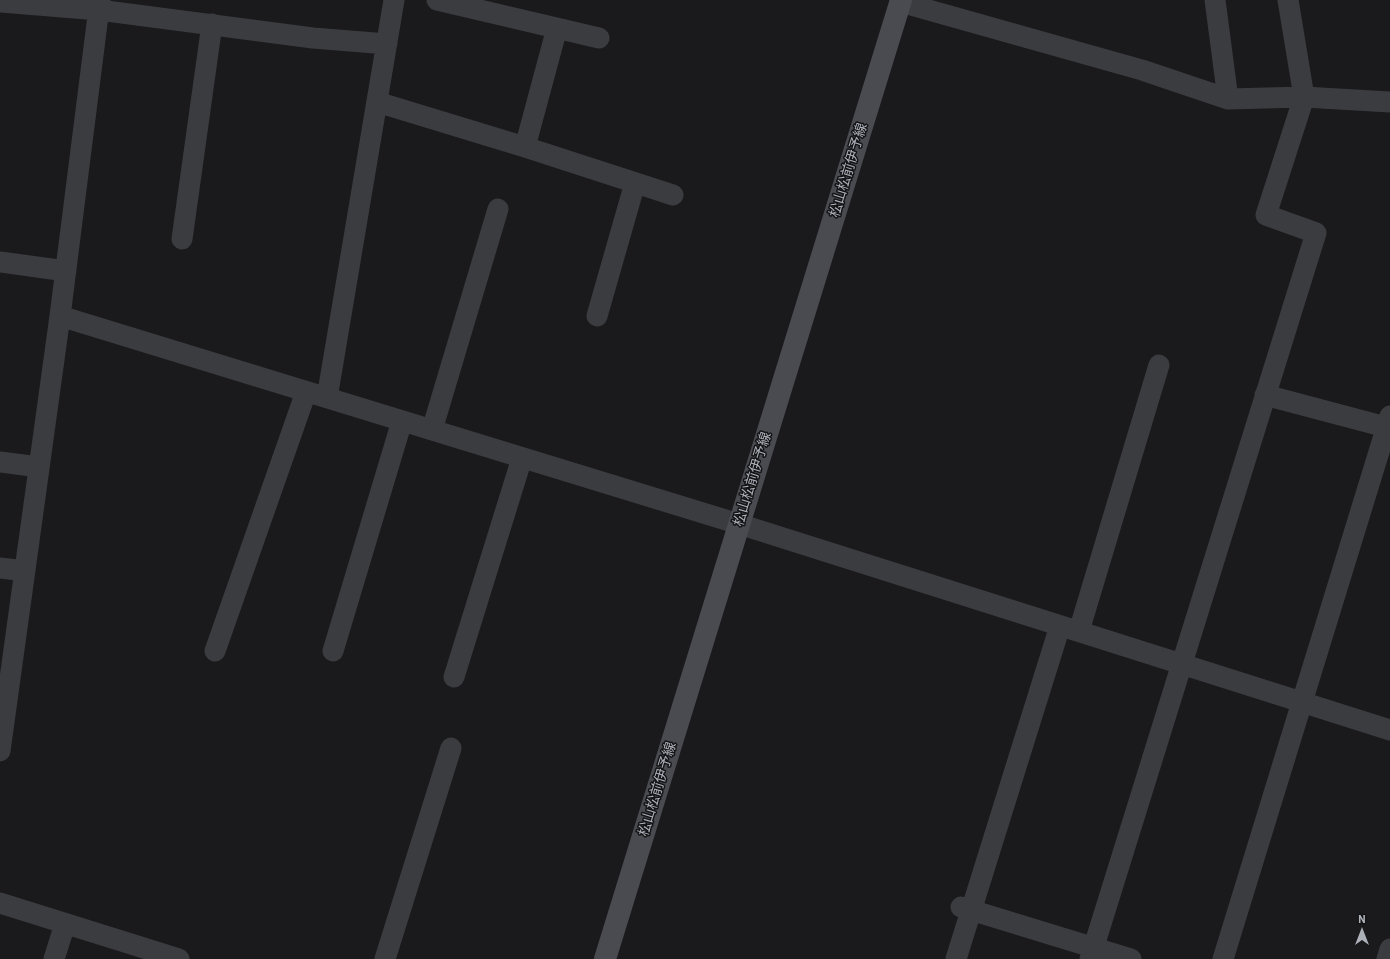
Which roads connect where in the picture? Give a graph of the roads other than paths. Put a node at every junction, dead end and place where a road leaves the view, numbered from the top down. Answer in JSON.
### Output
{"nodes":[{"id":1,"x":394,"y":0,"type":"edge"},
{"id":2,"x":437,"y":0,"type":"edge"},
{"id":3,"x":1215,"y":0,"type":"edge"},
{"id":4,"x":1288,"y":0,"type":"edge"},
{"id":5,"x":901,"y":1,"type":"edge"},
{"id":6,"x":0,"y":2,"type":"edge"},
{"id":7,"x":100,"y":5,"type":"edge"},
{"id":8,"x":212,"y":24,"type":"junction"},
{"id":9,"x":557,"y":28,"type":"junction"},
{"id":10,"x":599,"y":38,"type":"dead end"},
{"id":11,"x":387,"y":44,"type":"junction"},
{"id":12,"x":1304,"y":98,"type":"junction"},
{"id":13,"x":1228,"y":99,"type":"junction"},
{"id":14,"x":377,"y":102,"type":"junction"},
{"id":15,"x":1390,"y":102,"type":"edge"},
{"id":16,"x":525,"y":147,"type":"junction"},
{"id":17,"x":636,"y":183,"type":"junction"},
{"id":18,"x":673,"y":195,"type":"dead end"},
{"id":19,"x":498,"y":209,"type":"dead end"},
{"id":20,"x":182,"y":238,"type":"dead end"},
{"id":21,"x":0,"y":262,"type":"edge"},
{"id":22,"x":66,"y":271,"type":"junction"},
{"id":23,"x":60,"y":316,"type":"junction"},
{"id":24,"x":598,"y":316,"type":"dead end"},
{"id":25,"x":1159,"y":365,"type":"dead end"},
{"id":26,"x":306,"y":392,"type":"junction"},
{"id":27,"x":1265,"y":395,"type":"junction"},
{"id":28,"x":327,"y":398,"type":"junction"},
{"id":29,"x":402,"y":421,"type":"junction"},
{"id":30,"x":1389,"y":424,"type":"edge"},
{"id":31,"x":432,"y":430,"type":"junction"},
{"id":32,"x":522,"y":458,"type":"junction"},
{"id":33,"x":0,"y":462,"type":"edge"},
{"id":34,"x":39,"y":467,"type":"junction"},
{"id":35,"x":739,"y":524,"type":"junction"},
{"id":36,"x":0,"y":568,"type":"edge"},
{"id":37,"x":25,"y":572,"type":"junction"},
{"id":38,"x":1069,"y":629,"type":"junction"},
{"id":39,"x":215,"y":651,"type":"dead end"},
{"id":40,"x":333,"y":651,"type":"dead end"},
{"id":41,"x":1182,"y":664,"type":"junction"},
{"id":42,"x":454,"y":677,"type":"dead end"},
{"id":43,"x":1302,"y":702,"type":"junction"},
{"id":44,"x":1390,"y":730,"type":"edge"},
{"id":45,"x":451,"y":748,"type":"dead end"},
{"id":46,"x":0,"y":751,"type":"edge"},
{"id":47,"x":0,"y":903,"type":"edge"},
{"id":48,"x":966,"y":908,"type":"junction"},
{"id":49,"x":65,"y":924,"type":"junction"},
{"id":50,"x":1390,"y":949,"type":"edge"},
{"id":51,"x":1092,"y":953,"type":"edge"},
{"id":52,"x":54,"y":959,"type":"edge"},
{"id":53,"x":179,"y":959,"type":"edge"},
{"id":54,"x":385,"y":959,"type":"edge"},
{"id":55,"x":605,"y":959,"type":"edge"},
{"id":56,"x":956,"y":959,"type":"edge"},
{"id":57,"x":1131,"y":959,"type":"edge"},
{"id":58,"x":1223,"y":959,"type":"edge"},
{"id":59,"x":1387,"y":959,"type":"edge"}],
"edges":[{"from":1,"to":11,"type":"street"},
{"from":2,"to":9,"type":"street"},
{"from":3,"to":13,"type":"street"},
{"from":4,"to":12,"type":"street"},
{"from":5,"to":13,"type":"street"},
{"from":5,"to":35,"type":"main road","name":"松山松前伊予線"},
{"from":6,"to":7,"type":"street"},
{"from":7,"to":8,"type":"street"},
{"from":7,"to":22,"type":"street"},
{"from":8,"to":11,"type":"street"},
{"from":8,"to":20,"type":"street"},
{"from":9,"to":10,"type":"street"},
{"from":9,"to":16,"type":"street"},
{"from":11,"to":14,"type":"street"},
{"from":12,"to":13,"type":"street"},
{"from":12,"to":15,"type":"street"},
{"from":12,"to":27,"type":"street"},
{"from":14,"to":16,"type":"street"},
{"from":14,"to":28,"type":"street"},
{"from":16,"to":17,"type":"street"},
{"from":17,"to":18,"type":"street"},
{"from":17,"to":24,"type":"street"},
{"from":19,"to":31,"type":"street"},
{"from":21,"to":22,"type":"street"},
{"from":22,"to":23,"type":"street"},
{"from":23,"to":26,"type":"street"},
{"from":23,"to":34,"type":"street"},
{"from":25,"to":38,"type":"street"},
{"from":26,"to":28,"type":"street"},
{"from":26,"to":39,"type":"street"},
{"from":27,"to":30,"type":"street"},
{"from":27,"to":41,"type":"street"},
{"from":28,"to":29,"type":"street"},
{"from":29,"to":31,"type":"street"},
{"from":29,"to":40,"type":"street"},
{"from":30,"to":43,"type":"street"},
{"from":31,"to":32,"type":"street"},
{"from":32,"to":35,"type":"street"},
{"from":32,"to":42,"type":"street"},
{"from":33,"to":34,"type":"street"},
{"from":34,"to":37,"type":"street"},
{"from":35,"to":38,"type":"street"},
{"from":35,"to":55,"type":"main road","name":"松山松前伊予線"},
{"from":36,"to":37,"type":"street"},
{"from":37,"to":46,"type":"street"},
{"from":38,"to":41,"type":"street"},
{"from":38,"to":48,"type":"street"},
{"from":41,"to":43,"type":"street"},
{"from":41,"to":51,"type":"street"},
{"from":43,"to":44,"type":"street"},
{"from":43,"to":58,"type":"street"},
{"from":45,"to":54,"type":"street"},
{"from":47,"to":49,"type":"street"},
{"from":48,"to":51,"type":"street"},
{"from":48,"to":56,"type":"street"},
{"from":49,"to":52,"type":"street"},
{"from":49,"to":53,"type":"street"},
{"from":50,"to":59,"type":"street"},
{"from":51,"to":57,"type":"street"}]}
